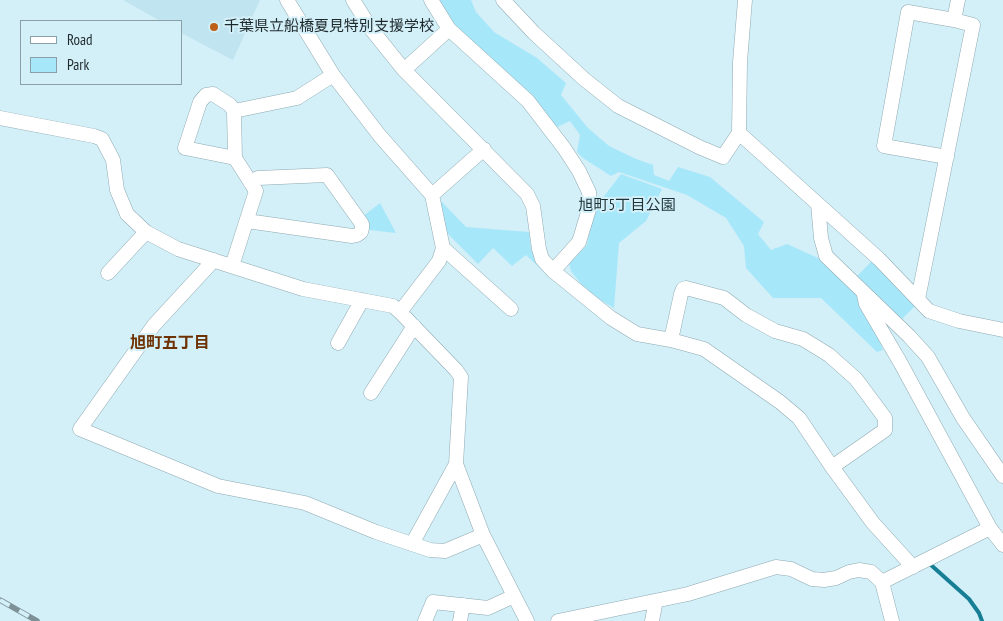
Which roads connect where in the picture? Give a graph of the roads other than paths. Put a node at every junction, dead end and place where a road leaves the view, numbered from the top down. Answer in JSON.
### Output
{"nodes":[{"id":1,"x":288,"y":0,"type":"edge"},
{"id":2,"x":353,"y":0,"type":"edge"},
{"id":3,"x":431,"y":0,"type":"edge"},
{"id":4,"x":504,"y":0,"type":"edge"},
{"id":5,"x":745,"y":0,"type":"edge"},
{"id":6,"x":958,"y":0,"type":"edge"},
{"id":7,"x":954,"y":20,"type":"junction"},
{"id":8,"x":449,"y":29,"type":"junction"},
{"id":9,"x":404,"y":70,"type":"junction"},
{"id":10,"x":333,"y":75,"type":"junction"},
{"id":11,"x":234,"y":111,"type":"junction"},
{"id":12,"x":0,"y":118,"type":"edge"},
{"id":13,"x":739,"y":133,"type":"junction"},
{"id":14,"x":484,"y":149,"type":"junction"},
{"id":15,"x":235,"y":158,"type":"junction"},
{"id":16,"x":947,"y":158,"type":"junction"},
{"id":17,"x":250,"y":182,"type":"junction"},
{"id":18,"x":432,"y":195,"type":"junction"},
{"id":19,"x":818,"y":204,"type":"junction"},
{"id":20,"x":247,"y":221,"type":"junction"},
{"id":21,"x":146,"y":232,"type":"junction"},
{"id":22,"x":443,"y":248,"type":"junction"},
{"id":23,"x":214,"y":260,"type":"junction"},
{"id":24,"x":232,"y":266,"type":"junction"},
{"id":25,"x":553,"y":271,"type":"junction"},
{"id":26,"x":108,"y":273,"type":"dead end"},
{"id":27,"x":863,"y":292,"type":"junction"},
{"id":28,"x":918,"y":299,"type":"junction"},
{"id":29,"x":362,"y":300,"type":"junction"},
{"id":30,"x":511,"y":309,"type":"dead end"},
{"id":31,"x":400,"y":312,"type":"junction"},
{"id":32,"x":414,"y":326,"type":"junction"},
{"id":33,"x":1003,"y":330,"type":"edge"},
{"id":34,"x":671,"y":340,"type":"junction"},
{"id":35,"x":338,"y":343,"type":"dead end"},
{"id":36,"x":372,"y":393,"type":"dead end"},
{"id":37,"x":456,"y":464,"type":"junction"},
{"id":38,"x":832,"y":467,"type":"junction"},
{"id":39,"x":1003,"y":476,"type":"edge"},
{"id":40,"x":990,"y":528,"type":"junction"},
{"id":41,"x":483,"y":535,"type":"junction"},
{"id":42,"x":412,"y":544,"type":"junction"},
{"id":43,"x":1003,"y":545,"type":"edge"},
{"id":44,"x":913,"y":567,"type":"junction"},
{"id":45,"x":882,"y":582,"type":"junction"},
{"id":46,"x":514,"y":596,"type":"junction"},
{"id":47,"x":654,"y":602,"type":"junction"},
{"id":48,"x":463,"y":604,"type":"junction"},
{"id":49,"x":424,"y":621,"type":"edge"},
{"id":50,"x":460,"y":621,"type":"edge"},
{"id":51,"x":528,"y":621,"type":"edge"},
{"id":52,"x":558,"y":621,"type":"edge"},
{"id":53,"x":652,"y":621,"type":"edge"},
{"id":54,"x":892,"y":621,"type":"edge"}],
"edges":[{"from":1,"to":10,"type":"street"},
{"from":2,"to":9,"type":"street"},
{"from":3,"to":8,"type":"street"},
{"from":4,"to":13,"type":"street"},
{"from":5,"to":13,"type":"street"},
{"from":6,"to":7,"type":"street"},
{"from":7,"to":16,"type":"street"},
{"from":7,"to":16,"type":"street"},
{"from":8,"to":9,"type":"street"},
{"from":8,"to":25,"type":"street"},
{"from":9,"to":14,"type":"street"},
{"from":10,"to":11,"type":"street"},
{"from":10,"to":18,"type":"street"},
{"from":11,"to":15,"type":"street"},
{"from":11,"to":15,"type":"street"},
{"from":12,"to":21,"type":"street"},
{"from":13,"to":19,"type":"street"},
{"from":14,"to":18,"type":"street"},
{"from":14,"to":25,"type":"street"},
{"from":15,"to":17,"type":"street"},
{"from":16,"to":28,"type":"street"},
{"from":17,"to":20,"type":"street"},
{"from":17,"to":20,"type":"street"},
{"from":18,"to":22,"type":"street"},
{"from":19,"to":27,"type":"street"},
{"from":19,"to":28,"type":"street"},
{"from":20,"to":24,"type":"street"},
{"from":21,"to":23,"type":"street"},
{"from":21,"to":26,"type":"street"},
{"from":22,"to":30,"type":"street"},
{"from":22,"to":31,"type":"street"},
{"from":23,"to":24,"type":"street"},
{"from":23,"to":42,"type":"street"},
{"from":24,"to":29,"type":"street"},
{"from":25,"to":34,"type":"street"},
{"from":27,"to":39,"type":"street"},
{"from":27,"to":40,"type":"street"},
{"from":28,"to":33,"type":"street"},
{"from":29,"to":31,"type":"street"},
{"from":29,"to":35,"type":"street"},
{"from":31,"to":32,"type":"street"},
{"from":32,"to":36,"type":"street"},
{"from":32,"to":37,"type":"street"},
{"from":34,"to":38,"type":"street"},
{"from":34,"to":38,"type":"street"},
{"from":37,"to":41,"type":"street"},
{"from":37,"to":42,"type":"street"},
{"from":38,"to":44,"type":"street"},
{"from":40,"to":43,"type":"street"},
{"from":40,"to":44,"type":"street"},
{"from":41,"to":42,"type":"street"},
{"from":41,"to":46,"type":"street"},
{"from":44,"to":45,"type":"street"},
{"from":45,"to":47,"type":"street"},
{"from":45,"to":54,"type":"street"},
{"from":46,"to":48,"type":"street"},
{"from":46,"to":51,"type":"street"},
{"from":47,"to":52,"type":"street"},
{"from":47,"to":53,"type":"street"},
{"from":48,"to":49,"type":"street"},
{"from":48,"to":50,"type":"street"}]}
